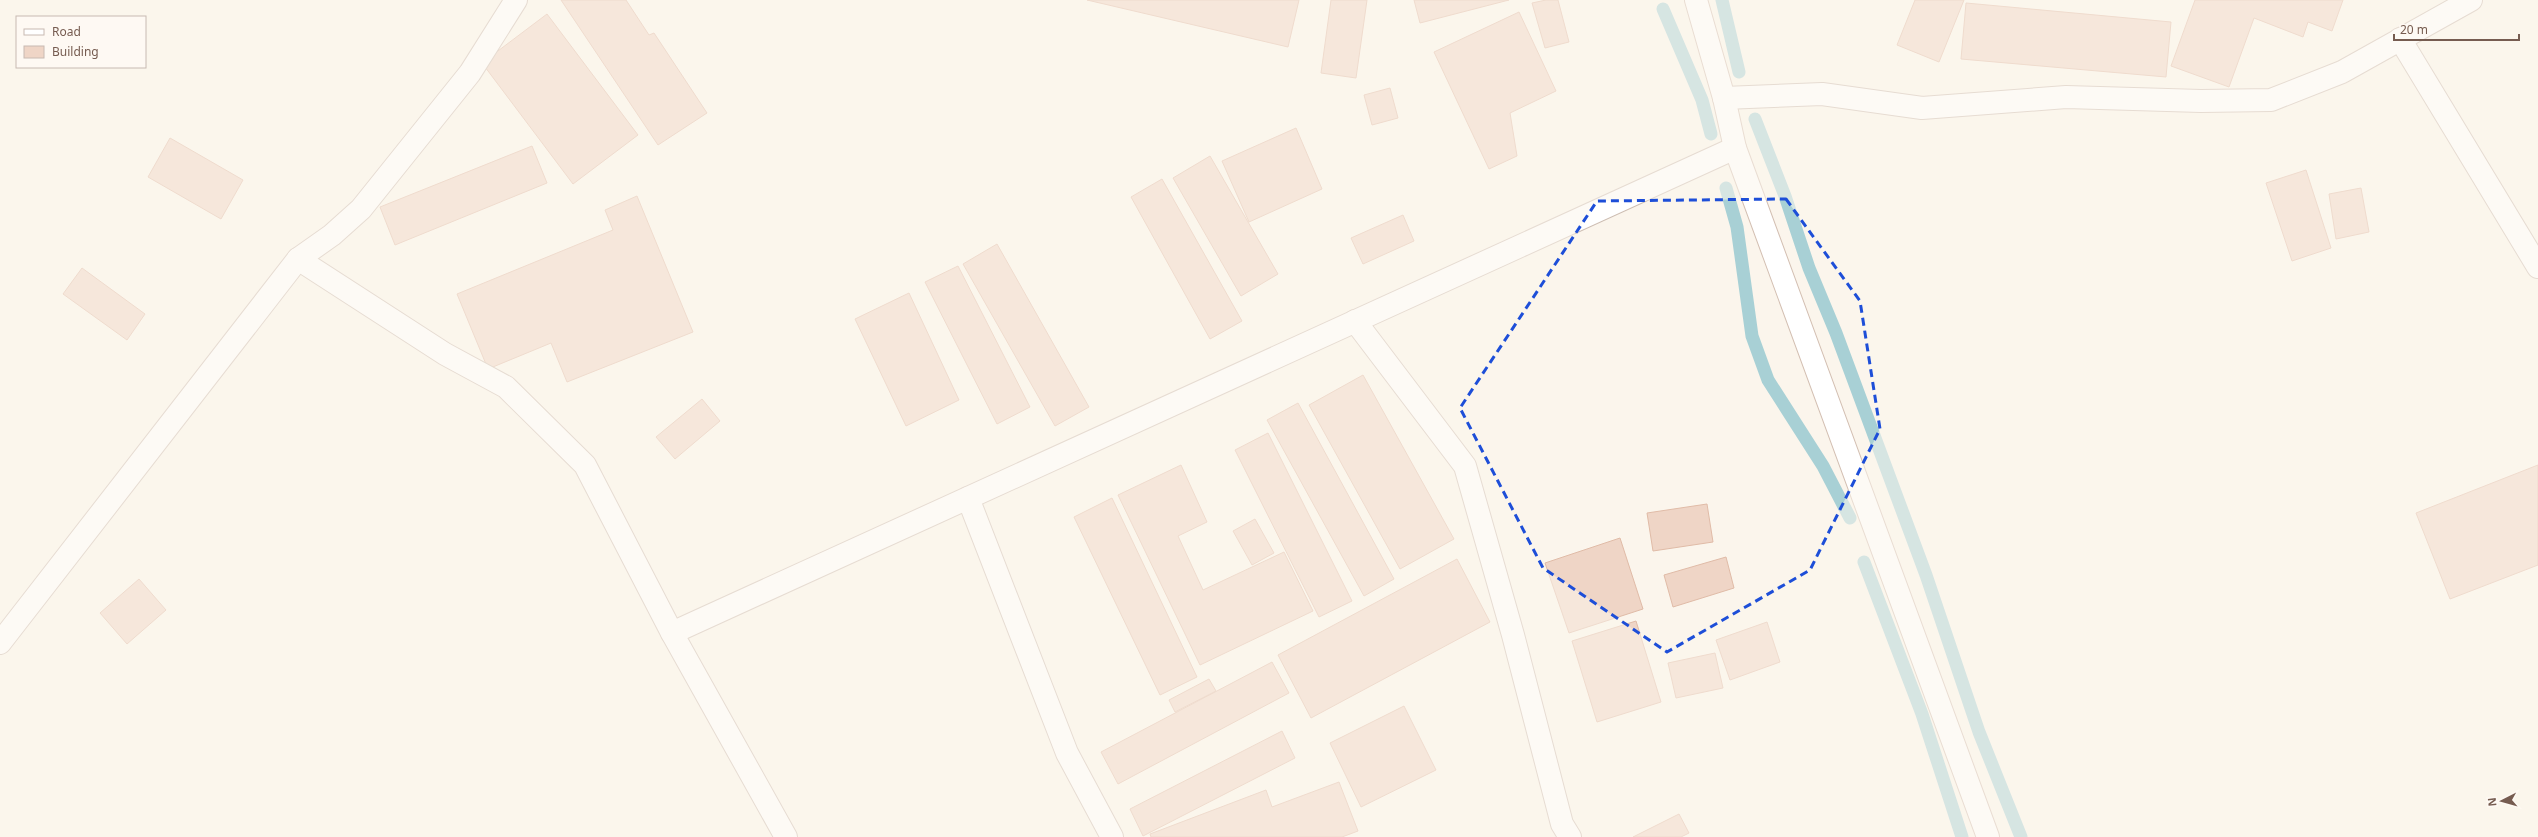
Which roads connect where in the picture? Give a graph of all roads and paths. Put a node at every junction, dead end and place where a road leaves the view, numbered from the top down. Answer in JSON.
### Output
{"nodes":[{"id":1,"x":516,"y":0,"type":"edge"},
{"id":2,"x":1696,"y":0,"type":"edge"},
{"id":3,"x":2471,"y":0,"type":"edge"},
{"id":4,"x":2400,"y":39,"type":"junction"},
{"id":5,"x":1724,"y":98,"type":"junction"},
{"id":6,"x":1735,"y":148,"type":"junction"},
{"id":7,"x":298,"y":259,"type":"junction"},
{"id":8,"x":2538,"y":267,"type":"edge"},
{"id":9,"x":1355,"y":321,"type":"junction"},
{"id":10,"x":968,"y":498,"type":"junction"},
{"id":11,"x":672,"y":633,"type":"junction"},
{"id":12,"x":0,"y":643,"type":"edge"},
{"id":13,"x":786,"y":837,"type":"edge"},
{"id":14,"x":1112,"y":837,"type":"edge"},
{"id":15,"x":1570,"y":837,"type":"edge"},
{"id":16,"x":1988,"y":837,"type":"edge"}],
"edges":[{"from":1,"to":7,"type":"street"},
{"from":2,"to":5,"type":"street"},
{"from":3,"to":4,"type":"street"},
{"from":4,"to":5,"type":"street"},
{"from":4,"to":8,"type":"street"},
{"from":5,"to":6,"type":"street"},
{"from":6,"to":9,"type":"street"},
{"from":6,"to":16,"type":"street"},
{"from":7,"to":11,"type":"street"},
{"from":7,"to":12,"type":"street"},
{"from":9,"to":10,"type":"street"},
{"from":9,"to":15,"type":"street"},
{"from":10,"to":11,"type":"street"},
{"from":10,"to":14,"type":"street"},
{"from":11,"to":13,"type":"street"}]}
